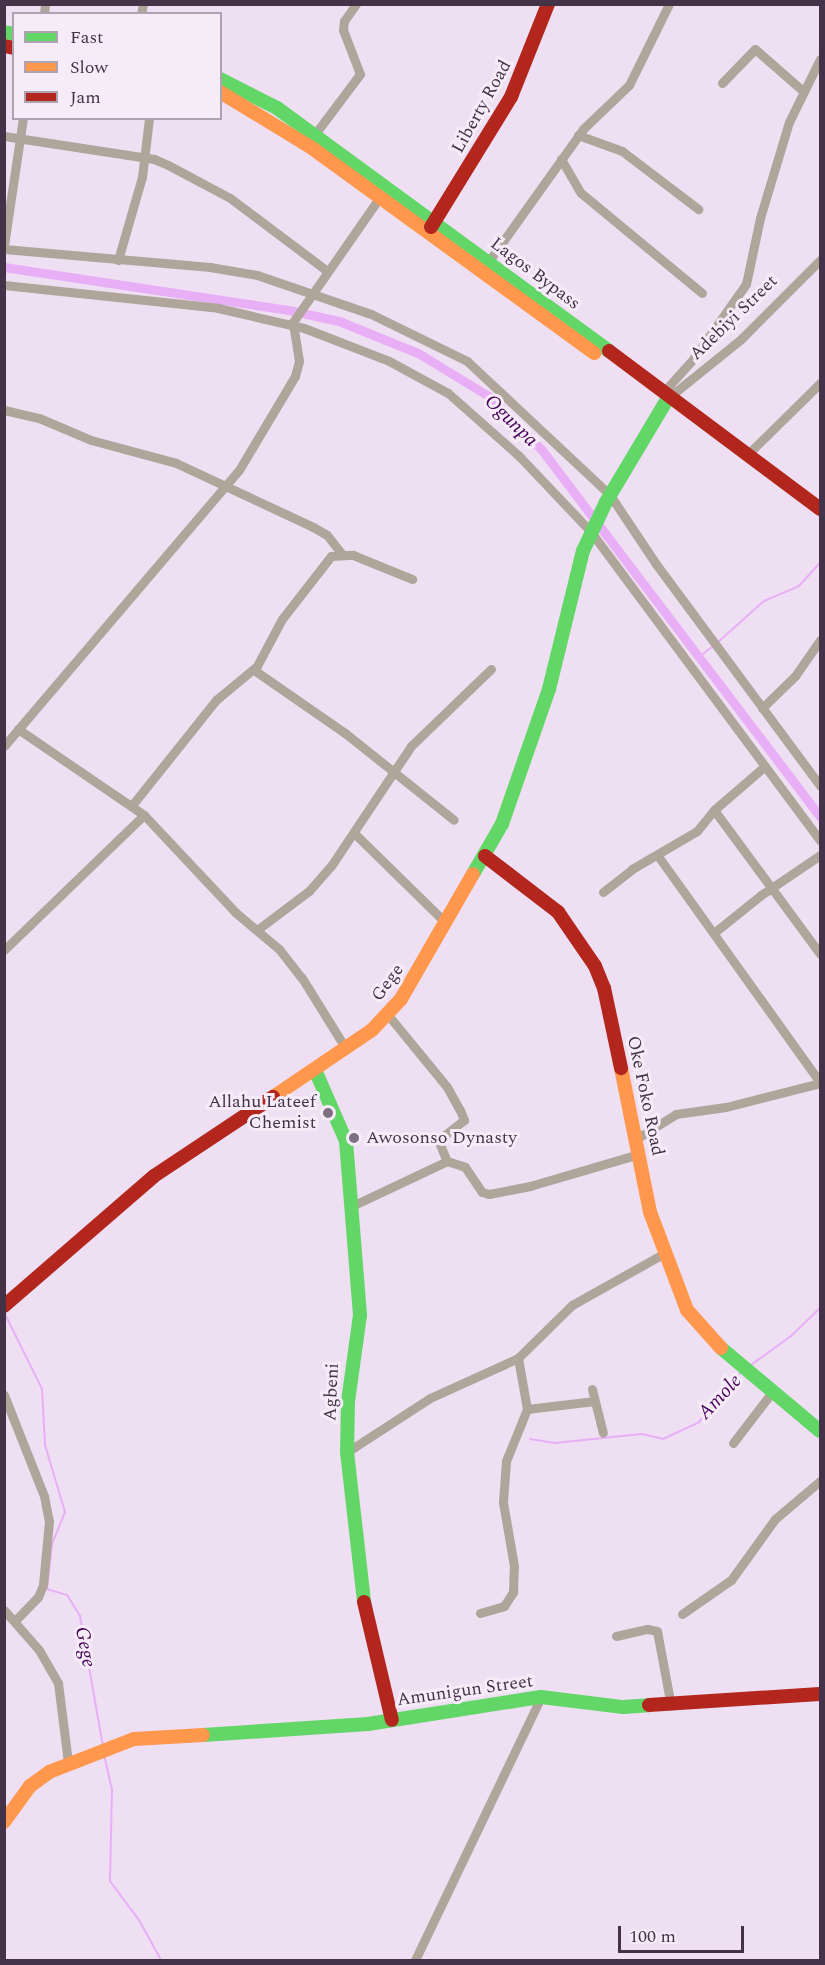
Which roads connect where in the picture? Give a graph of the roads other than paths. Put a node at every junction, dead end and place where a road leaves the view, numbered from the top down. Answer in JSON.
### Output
{"nodes":[{"id":1,"x":356,"y":4,"type":"edge"},
{"id":2,"x":548,"y":4,"type":"edge"},
{"id":3,"x":669,"y":4,"type":"edge"},
{"id":4,"x":820,"y":59,"type":"edge"},
{"id":5,"x":222,"y":80,"type":"edge"},
{"id":6,"x":722,"y":83,"type":"dead end"},
{"id":7,"x":803,"y":91,"type":"junction"},
{"id":8,"x":222,"y":93,"type":"edge"},
{"id":9,"x":23,"y":120,"type":"edge"},
{"id":10,"x":150,"y":120,"type":"edge"},
{"id":11,"x":315,"y":134,"type":"junction"},
{"id":12,"x":578,"y":135,"type":"junction"},
{"id":13,"x":4,"y":136,"type":"edge"},
{"id":14,"x":20,"y":139,"type":"junction"},
{"id":15,"x":143,"y":158,"type":"junction"},
{"id":16,"x":561,"y":159,"type":"junction"},
{"id":17,"x":380,"y":197,"type":"junction"},
{"id":18,"x":698,"y":209,"type":"dead end"},
{"id":19,"x":432,"y":226,"type":"junction"},
{"id":20,"x":4,"y":247,"type":"edge"},
{"id":21,"x":118,"y":260,"type":"junction"},
{"id":22,"x":820,"y":260,"type":"edge"},
{"id":23,"x":489,"y":261,"type":"junction"},
{"id":24,"x":327,"y":270,"type":"junction"},
{"id":25,"x":4,"y":285,"type":"edge"},
{"id":26,"x":702,"y":293,"type":"dead end"},
{"id":27,"x":310,"y":296,"type":"junction"},
{"id":28,"x":292,"y":324,"type":"junction"},
{"id":29,"x":820,"y":383,"type":"edge"},
{"id":30,"x":667,"y":399,"type":"junction"},
{"id":31,"x":4,"y":410,"type":"edge"},
{"id":32,"x":747,"y":456,"type":"junction"},
{"id":33,"x":227,"y":487,"type":"junction"},
{"id":34,"x":608,"y":499,"type":"junction"},
{"id":35,"x":820,"y":509,"type":"edge"},
{"id":36,"x":820,"y":519,"type":"edge"},
{"id":37,"x":592,"y":529,"type":"junction"},
{"id":38,"x":342,"y":554,"type":"junction"},
{"id":39,"x":412,"y":579,"type":"dead end"},
{"id":40,"x":820,"y":640,"type":"edge"},
{"id":41,"x":491,"y":669,"type":"dead end"},
{"id":42,"x":254,"y":670,"type":"junction"},
{"id":43,"x":762,"y":708,"type":"junction"},
{"id":44,"x":18,"y":729,"type":"junction"},
{"id":45,"x":4,"y":746,"type":"edge"},
{"id":46,"x":765,"y":766,"type":"junction"},
{"id":47,"x":392,"y":774,"type":"junction"},
{"id":48,"x":820,"y":786,"type":"edge"},
{"id":49,"x":133,"y":804,"type":"junction"},
{"id":50,"x":714,"y":810,"type":"junction"},
{"id":51,"x":144,"y":815,"type":"junction"},
{"id":52,"x":454,"y":820,"type":"dead end"},
{"id":53,"x":354,"y":833,"type":"junction"},
{"id":54,"x":820,"y":840,"type":"edge"},
{"id":55,"x":820,"y":855,"type":"edge"},
{"id":56,"x":485,"y":856,"type":"junction"},
{"id":57,"x":658,"y":856,"type":"junction"},
{"id":58,"x":771,"y":890,"type":"junction"},
{"id":59,"x":603,"y":892,"type":"dead end"},
{"id":60,"x":446,"y":923,"type":"junction"},
{"id":61,"x":258,"y":930,"type":"junction"},
{"id":62,"x":715,"y":932,"type":"junction"},
{"id":63,"x":4,"y":950,"type":"edge"},
{"id":64,"x":820,"y":954,"type":"edge"},
{"id":65,"x":388,"y":1015,"type":"junction"},
{"id":66,"x":346,"y":1049,"type":"junction"},
{"id":67,"x":315,"y":1070,"type":"junction"},
{"id":68,"x":820,"y":1082,"type":"edge"},
{"id":69,"x":636,"y":1138,"type":"junction"},
{"id":70,"x":639,"y":1154,"type":"junction"},
{"id":71,"x":447,"y":1161,"type":"junction"},
{"id":72,"x":352,"y":1206,"type":"junction"},
{"id":73,"x":663,"y":1254,"type":"junction"},
{"id":74,"x":4,"y":1306,"type":"edge"},
{"id":75,"x":518,"y":1358,"type":"junction"},
{"id":76,"x":591,"y":1389,"type":"dead end"},
{"id":77,"x":772,"y":1392,"type":"junction"},
{"id":78,"x":4,"y":1395,"type":"edge"},
{"id":79,"x":595,"y":1401,"type":"junction"},
{"id":80,"x":527,"y":1409,"type":"junction"},
{"id":81,"x":820,"y":1431,"type":"edge"},
{"id":82,"x":603,"y":1432,"type":"dead end"},
{"id":83,"x":733,"y":1443,"type":"dead end"},
{"id":84,"x":347,"y":1452,"type":"junction"},
{"id":85,"x":820,"y":1481,"type":"edge"},
{"id":86,"x":4,"y":1610,"type":"edge"},
{"id":87,"x":480,"y":1613,"type":"dead end"},
{"id":88,"x":682,"y":1614,"type":"dead end"},
{"id":89,"x":15,"y":1621,"type":"junction"},
{"id":90,"x":616,"y":1636,"type":"dead end"},
{"id":91,"x":820,"y":1694,"type":"edge"},
{"id":92,"x":541,"y":1697,"type":"junction"},
{"id":93,"x":670,"y":1706,"type":"junction"},
{"id":94,"x":392,"y":1720,"type":"junction"},
{"id":95,"x":68,"y":1762,"type":"junction"},
{"id":96,"x":10,"y":1802,"type":"edge"},
{"id":97,"x":4,"y":1822,"type":"edge"},
{"id":98,"x":415,"y":1960,"type":"edge"}],
"edges":[{"from":1,"to":11,"type":"street"},
{"from":2,"to":19,"type":"street","name":"Liberty Road"},
{"from":3,"to":12,"type":"street"},
{"from":4,"to":7,"type":"street"},
{"from":5,"to":11,"type":"street","name":"Lagos Bypass"},
{"from":6,"to":7,"type":"street"},
{"from":7,"to":30,"type":"street"},
{"from":8,"to":17,"type":"street","name":"Lagos Bypass"},
{"from":9,"to":14,"type":"street"},
{"from":10,"to":15,"type":"street"},
{"from":11,"to":19,"type":"street","name":"Lagos Bypass"},
{"from":12,"to":16,"type":"street"},
{"from":12,"to":18,"type":"street"},
{"from":13,"to":14,"type":"street"},
{"from":14,"to":15,"type":"street"},
{"from":14,"to":20,"type":"street"},
{"from":15,"to":21,"type":"street"},
{"from":15,"to":24,"type":"street"},
{"from":16,"to":23,"type":"street"},
{"from":16,"to":26,"type":"street"},
{"from":17,"to":19,"type":"street","name":"Lagos Bypass"},
{"from":17,"to":24,"type":"street"},
{"from":19,"to":23,"type":"street","name":"Lagos Bypass"},
{"from":19,"to":30,"type":"street","name":"Lagos Bypass"},
{"from":20,"to":21,"type":"street"},
{"from":21,"to":27,"type":"street"},
{"from":22,"to":30,"type":"street","name":"Adebiyi Street"},
{"from":23,"to":30,"type":"street","name":"Lagos Bypass"},
{"from":24,"to":27,"type":"street"},
{"from":25,"to":28,"type":"street"},
{"from":27,"to":28,"type":"street"},
{"from":27,"to":34,"type":"street"},
{"from":28,"to":33,"type":"street"},
{"from":28,"to":37,"type":"street"},
{"from":29,"to":32,"type":"street"},
{"from":30,"to":32,"type":"street","name":"Lagos Bypass"},
{"from":30,"to":34,"type":"street","name":"Gege"},
{"from":30,"to":36,"type":"street","name":"Lagos Bypass"},
{"from":31,"to":33,"type":"street"},
{"from":32,"to":35,"type":"street","name":"Lagos Bypass"},
{"from":33,"to":38,"type":"street"},
{"from":33,"to":44,"type":"street"},
{"from":34,"to":37,"type":"street","name":"Gege"},
{"from":34,"to":43,"type":"street"},
{"from":37,"to":46,"type":"street"},
{"from":37,"to":56,"type":"street","name":"Gege"},
{"from":38,"to":39,"type":"street"},
{"from":38,"to":42,"type":"street"},
{"from":40,"to":43,"type":"street"},
{"from":41,"to":47,"type":"street"},
{"from":42,"to":47,"type":"street"},
{"from":42,"to":49,"type":"street"},
{"from":43,"to":48,"type":"street"},
{"from":44,"to":45,"type":"street"},
{"from":44,"to":49,"type":"street"},
{"from":46,"to":50,"type":"street"},
{"from":46,"to":54,"type":"street"},
{"from":47,"to":52,"type":"street"},
{"from":47,"to":53,"type":"street"},
{"from":49,"to":51,"type":"street"},
{"from":50,"to":57,"type":"street"},
{"from":50,"to":58,"type":"street"},
{"from":51,"to":61,"type":"street"},
{"from":51,"to":63,"type":"street"},
{"from":53,"to":60,"type":"street"},
{"from":53,"to":61,"type":"street"},
{"from":55,"to":58,"type":"street"},
{"from":56,"to":60,"type":"street","name":"Gege"},
{"from":56,"to":69,"type":"street","name":"Oke Foko Road"},
{"from":57,"to":59,"type":"street"},
{"from":57,"to":62,"type":"street"},
{"from":58,"to":62,"type":"street"},
{"from":58,"to":64,"type":"street"},
{"from":60,"to":65,"type":"street","name":"Gege"},
{"from":61,"to":66,"type":"street"},
{"from":62,"to":68,"type":"street"},
{"from":65,"to":66,"type":"street","name":"Gege"},
{"from":65,"to":71,"type":"street"},
{"from":66,"to":67,"type":"street","name":"Gege"},
{"from":67,"to":72,"type":"street","name":"Agbeni"},
{"from":67,"to":74,"type":"street","name":"Gege"},
{"from":68,"to":69,"type":"street"},
{"from":69,"to":70,"type":"street","name":"Oke Foko Road"},
{"from":70,"to":71,"type":"street"},
{"from":70,"to":73,"type":"street","name":"Oke Foko Road"},
{"from":71,"to":72,"type":"street"},
{"from":72,"to":84,"type":"street","name":"Agbeni"},
{"from":73,"to":75,"type":"street"},
{"from":73,"to":77,"type":"street","name":"Oke Foko Road"},
{"from":75,"to":80,"type":"street"},
{"from":75,"to":84,"type":"street"},
{"from":76,"to":79,"type":"street"},
{"from":77,"to":81,"type":"street","name":"Oke Foko Road"},
{"from":77,"to":83,"type":"street"},
{"from":78,"to":89,"type":"street"},
{"from":79,"to":80,"type":"street"},
{"from":79,"to":82,"type":"street"},
{"from":80,"to":87,"type":"street"},
{"from":84,"to":94,"type":"street","name":"Agbeni"},
{"from":85,"to":88,"type":"street"},
{"from":86,"to":89,"type":"street"},
{"from":89,"to":95,"type":"street"},
{"from":90,"to":93,"type":"street"},
{"from":91,"to":93,"type":"street","name":"Amunigun Street"},
{"from":92,"to":93,"type":"street","name":"Amunigun Street"},
{"from":92,"to":94,"type":"street","name":"Amunigun Street"},
{"from":92,"to":98,"type":"street"},
{"from":94,"to":95,"type":"street","name":"Amunigun Street"},
{"from":95,"to":96,"type":"street","name":"Amunigun Street"},
{"from":96,"to":97,"type":"street","name":"Amunigun Street"}]}
